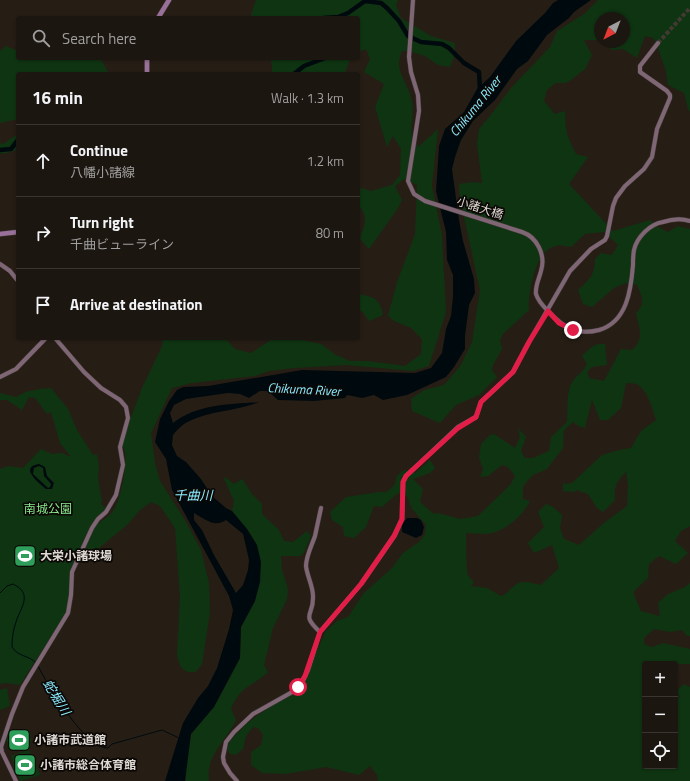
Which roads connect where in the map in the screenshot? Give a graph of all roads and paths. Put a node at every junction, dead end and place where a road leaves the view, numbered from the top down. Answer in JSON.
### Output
{"nodes":[{"id":1,"x":169,"y":0,"type":"edge"},
{"id":2,"x":413,"y":0,"type":"edge"},
{"id":3,"x":159,"y":16,"type":"edge"},
{"id":4,"x":658,"y":43,"type":"tunnel mouth"},
{"id":5,"x":147,"y":60,"type":"edge"},
{"id":6,"x":147,"y":72,"type":"edge"},
{"id":7,"x":690,"y":221,"type":"edge"},
{"id":8,"x":16,"y":232,"type":"edge"},
{"id":9,"x":0,"y":234,"type":"edge"},
{"id":10,"x":0,"y":264,"type":"edge"},
{"id":11,"x":16,"y":279,"type":"edge"},
{"id":12,"x":548,"y":311,"type":"junction"},
{"id":13,"x":44,"y":340,"type":"edge"},
{"id":14,"x":57,"y":340,"type":"edge"},
{"id":15,"x":0,"y":377,"type":"edge"},
{"id":16,"x":321,"y":508,"type":"dead end"},
{"id":17,"x":320,"y":632,"type":"junction"},
{"id":18,"x":16,"y":781,"type":"edge"},
{"id":19,"x":237,"y":781,"type":"edge"}],
"edges":[{"from":1,"to":3,"type":"main road"},
{"from":2,"to":12,"type":"street","name":"小諸大橋"},
{"from":4,"to":12,"type":"street"},
{"from":5,"to":6,"type":"main road"},
{"from":7,"to":12,"type":"street"},
{"from":8,"to":9,"type":"main road"},
{"from":10,"to":11,"type":"street"},
{"from":12,"to":17,"type":"street"},
{"from":13,"to":15,"type":"street"},
{"from":14,"to":18,"type":"street"},
{"from":16,"to":17,"type":"street"},
{"from":17,"to":19,"type":"street"}]}
